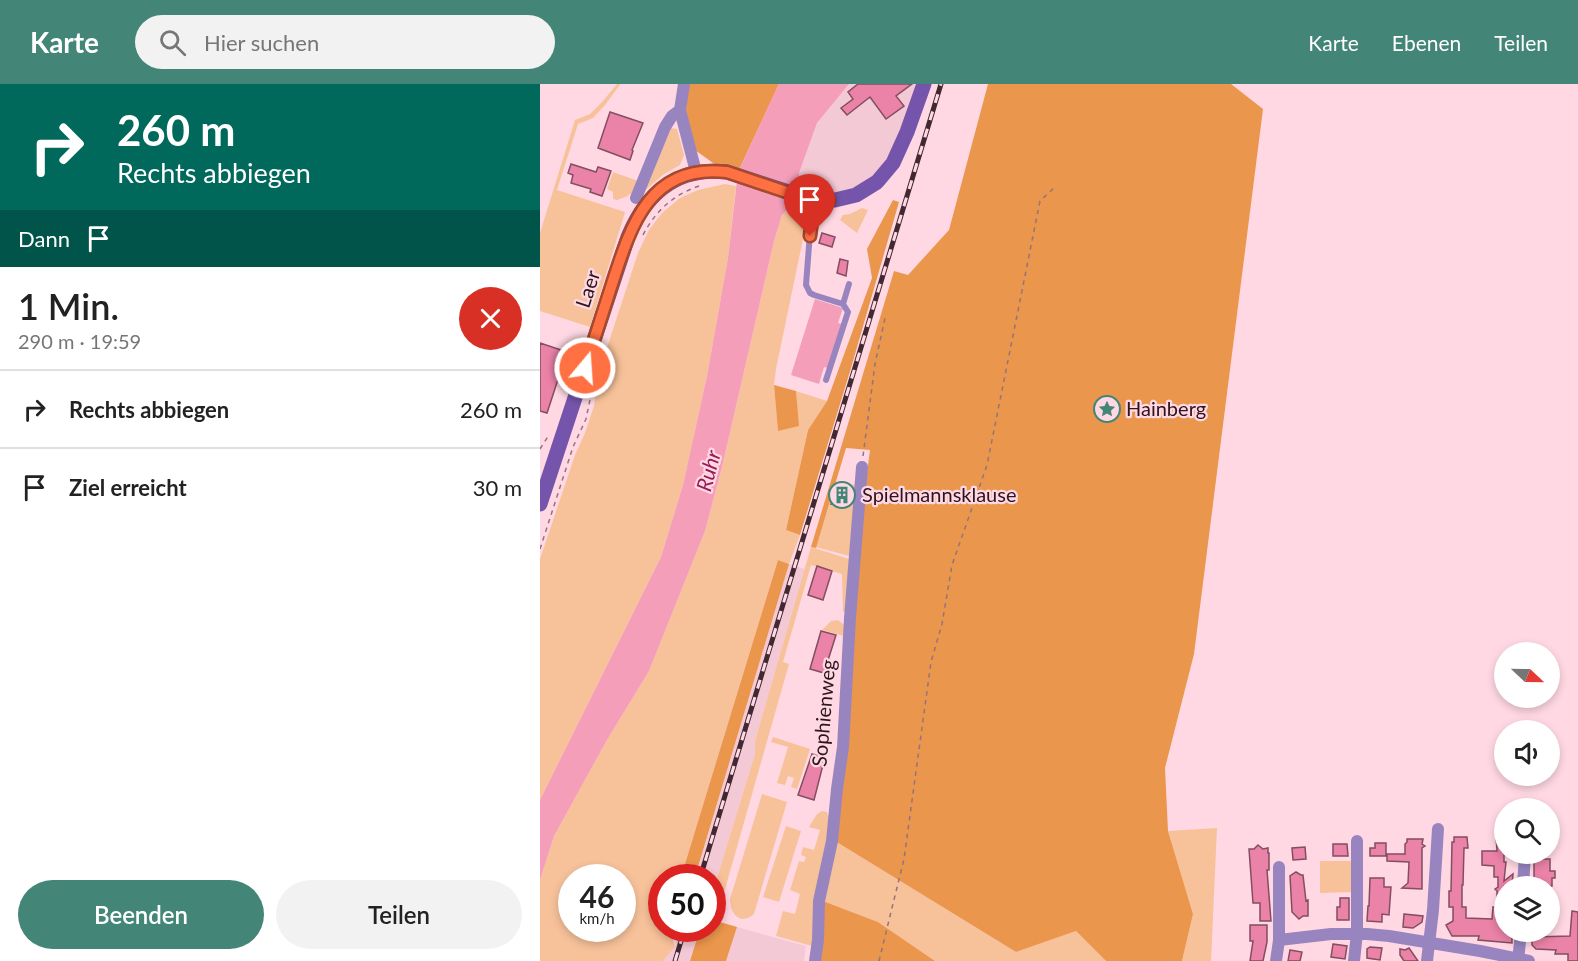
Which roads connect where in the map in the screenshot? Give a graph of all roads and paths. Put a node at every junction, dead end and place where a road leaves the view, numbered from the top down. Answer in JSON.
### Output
{"nodes":[{"id":1,"x":684,"y":84,"type":"edge"},
{"id":2,"x":924,"y":84,"type":"edge"},
{"id":3,"x":680,"y":110,"type":"junction"},
{"id":4,"x":699,"y":179,"type":"junction"},
{"id":5,"x":1055,"y":187,"type":"dead end"},
{"id":6,"x":636,"y":198,"type":"dead end"},
{"id":7,"x":829,"y":201,"type":"junction"},
{"id":8,"x":642,"y":238,"type":"dead end"},
{"id":9,"x":849,"y":284,"type":"dead end"},
{"id":10,"x":843,"y":304,"type":"junction"},
{"id":11,"x":885,"y":318,"type":"dead end"},
{"id":12,"x":826,"y":380,"type":"dead end"},
{"id":13,"x":592,"y":386,"type":"dead end"},
{"id":14,"x":862,"y":467,"type":"joint"},
{"id":15,"x":546,"y":468,"type":"edge"},
{"id":16,"x":540,"y":504,"type":"edge"},
{"id":17,"x":540,"y":549,"type":"edge"},
{"id":18,"x":1438,"y":829,"type":"dead end"},
{"id":19,"x":1357,"y":841,"type":"dead end"},
{"id":20,"x":1279,"y":867,"type":"dead end"},
{"id":21,"x":1357,"y":933,"type":"junction"},
{"id":22,"x":1279,"y":940,"type":"junction"},
{"id":23,"x":1430,"y":942,"type":"junction"},
{"id":24,"x":1521,"y":942,"type":"edge"},
{"id":25,"x":1522,"y":960,"type":"edge"},
{"id":26,"x":815,"y":961,"type":"edge"},
{"id":27,"x":879,"y":961,"type":"edge"},
{"id":28,"x":1276,"y":961,"type":"edge"},
{"id":29,"x":1354,"y":961,"type":"edge"},
{"id":30,"x":1427,"y":961,"type":"edge"}],
"edges":[{"from":1,"to":3,"type":"street"},
{"from":2,"to":7,"type":"main road","name":"Laer"},
{"from":3,"to":4,"type":"street"},
{"from":3,"to":6,"type":"street"},
{"from":4,"to":7,"type":"main road","name":"Laer"},
{"from":4,"to":8,"type":"path"},
{"from":4,"to":15,"type":"main road","name":"Laer"},
{"from":5,"to":27,"type":"path"},
{"from":7,"to":10,"type":"lane"},
{"from":9,"to":10,"type":"lane"},
{"from":10,"to":12,"type":"lane"},
{"from":11,"to":14,"type":"path"},
{"from":13,"to":17,"type":"path"},
{"from":14,"to":26,"type":"street","name":"Sophienweg"},
{"from":15,"to":16,"type":"main road","name":"Laer"},
{"from":18,"to":23,"type":"street"},
{"from":19,"to":21,"type":"street"},
{"from":20,"to":22,"type":"street"},
{"from":21,"to":22,"type":"street"},
{"from":21,"to":23,"type":"street"},
{"from":21,"to":29,"type":"street"},
{"from":22,"to":28,"type":"street"},
{"from":23,"to":25,"type":"street"},
{"from":23,"to":30,"type":"street"},
{"from":24,"to":25,"type":"street"}]}
